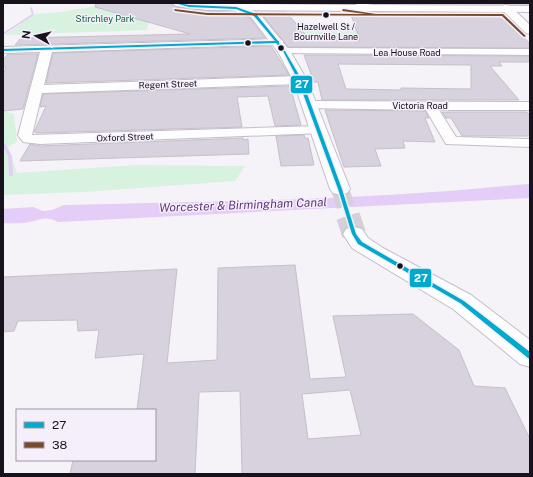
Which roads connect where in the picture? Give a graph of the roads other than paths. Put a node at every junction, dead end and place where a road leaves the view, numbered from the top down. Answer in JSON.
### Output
{"nodes":[{"id":1,"x":176,"y":3,"type":"edge"},
{"id":2,"x":346,"y":5,"type":"edge"},
{"id":3,"x":443,"y":6,"type":"edge"},
{"id":4,"x":506,"y":8,"type":"junction"},
{"id":5,"x":530,"y":9,"type":"edge"},
{"id":6,"x":256,"y":11,"type":"junction"},
{"id":7,"x":530,"y":31,"type":"edge"},
{"id":8,"x":281,"y":47,"type":"junction"},
{"id":9,"x":47,"y":48,"type":"junction"},
{"id":10,"x":3,"y":50,"type":"edge"},
{"id":11,"x":530,"y":52,"type":"edge"},
{"id":12,"x":300,"y":80,"type":"junction"},
{"id":13,"x":36,"y":89,"type":"junction"},
{"id":14,"x":310,"y":105,"type":"junction"},
{"id":15,"x":430,"y":105,"type":"junction"},
{"id":16,"x":530,"y":106,"type":"edge"},
{"id":17,"x":317,"y":130,"type":"junction"},
{"id":18,"x":530,"y":143,"type":"edge"},
{"id":19,"x":340,"y":189,"type":"tunnel mouth"},
{"id":20,"x":354,"y":234,"type":"tunnel mouth"},
{"id":21,"x":530,"y":356,"type":"edge"}],
"edges":[{"from":1,"to":6,"type":"street"},
{"from":2,"to":3,"type":"street"},
{"from":2,"to":6,"type":"street"},
{"from":3,"to":4,"type":"street"},
{"from":4,"to":5,"type":"street"},
{"from":4,"to":7,"type":"street"},
{"from":6,"to":8,"type":"street"},
{"from":8,"to":9,"type":"street","name":"Lea House Road"},
{"from":8,"to":11,"type":"street","name":"Lea House Road"},
{"from":8,"to":12,"type":"street"},
{"from":9,"to":10,"type":"street","name":"Lea House Road"},
{"from":9,"to":13,"type":"street","name":"Oxford Street"},
{"from":12,"to":13,"type":"street","name":"Regent Street"},
{"from":12,"to":14,"type":"street"},
{"from":13,"to":17,"type":"street","name":"Oxford Street"},
{"from":14,"to":15,"type":"street","name":"Victoria Road"},
{"from":14,"to":17,"type":"street"},
{"from":15,"to":16,"type":"street","name":"Victoria Road"},
{"from":15,"to":18,"type":"street"},
{"from":17,"to":19,"type":"street"},
{"from":20,"to":21,"type":"street"}]}
